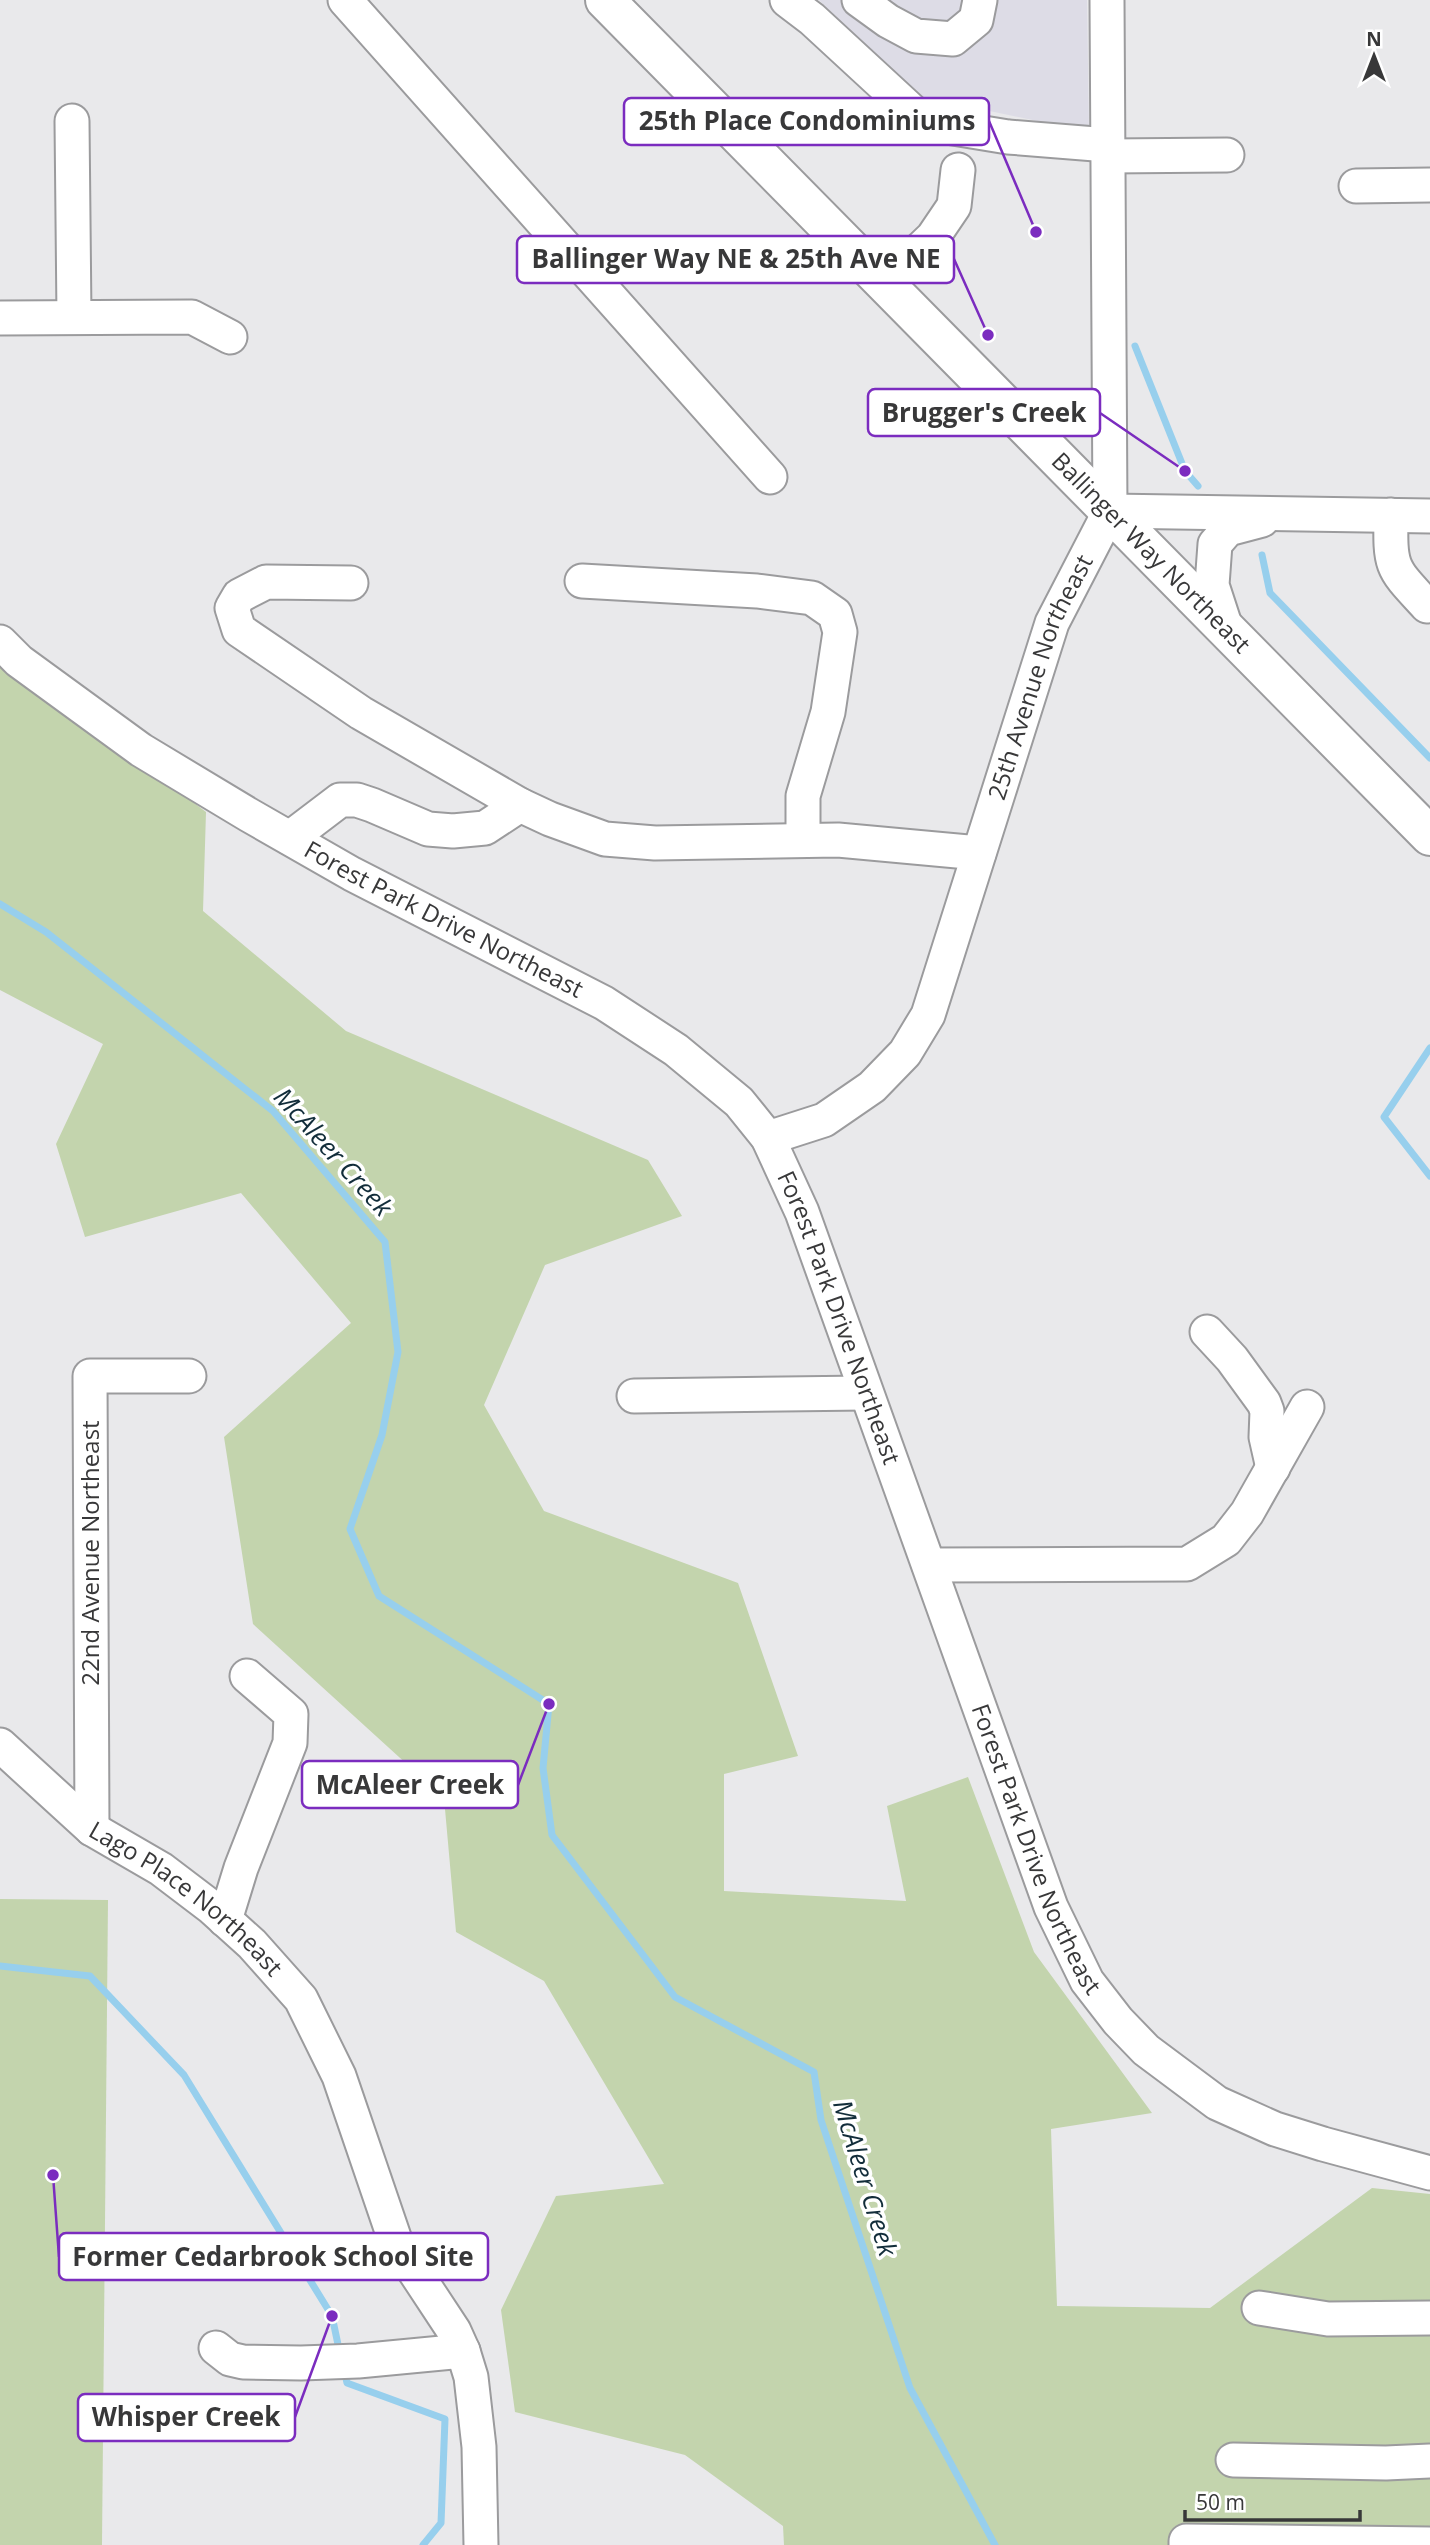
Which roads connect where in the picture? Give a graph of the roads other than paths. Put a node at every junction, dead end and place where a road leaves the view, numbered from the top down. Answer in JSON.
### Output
{"nodes":[{"id":1,"x":345,"y":0,"type":"edge"},
{"id":2,"x":605,"y":0,"type":"edge"},
{"id":3,"x":787,"y":0,"type":"edge"},
{"id":4,"x":859,"y":0,"type":"edge"},
{"id":5,"x":980,"y":0,"type":"edge"},
{"id":6,"x":1107,"y":0,"type":"edge"},
{"id":7,"x":72,"y":121,"type":"dead end"},
{"id":8,"x":1108,"y":151,"type":"junction"},
{"id":9,"x":1227,"y":155,"type":"dead end"},
{"id":10,"x":958,"y":170,"type":"dead end"},
{"id":11,"x":1430,"y":185,"type":"edge"},
{"id":12,"x":1356,"y":186,"type":"dead end"},
{"id":13,"x":885,"y":283,"type":"junction"},
{"id":14,"x":74,"y":317,"type":"junction"},
{"id":15,"x":0,"y":318,"type":"edge"},
{"id":16,"x":230,"y":337,"type":"dead end"},
{"id":17,"x":770,"y":477,"type":"dead end"},
{"id":18,"x":1110,"y":511,"type":"junction"},
{"id":19,"x":1284,"y":513,"type":"junction"},
{"id":20,"x":1391,"y":515,"type":"junction"},
{"id":21,"x":1430,"y":516,"type":"edge"},
{"id":22,"x":582,"y":581,"type":"dead end"},
{"id":23,"x":351,"y":583,"type":"dead end"},
{"id":24,"x":1427,"y":606,"type":"dead end"},
{"id":25,"x":1226,"y":628,"type":"junction"},
{"id":26,"x":0,"y":642,"type":"edge"},
{"id":27,"x":520,"y":804,"type":"junction"},
{"id":28,"x":1430,"y":836,"type":"edge"},
{"id":29,"x":290,"y":838,"type":"junction"},
{"id":30,"x":803,"y":840,"type":"junction"},
{"id":31,"x":979,"y":853,"type":"junction"},
{"id":32,"x":768,"y":1138,"type":"junction"},
{"id":33,"x":1207,"y":1332,"type":"dead end"},
{"id":34,"x":189,"y":1376,"type":"dead end"},
{"id":35,"x":866,"y":1393,"type":"junction"},
{"id":36,"x":634,"y":1396,"type":"dead end"},
{"id":37,"x":1307,"y":1407,"type":"dead end"},
{"id":38,"x":1273,"y":1468,"type":"junction"},
{"id":39,"x":929,"y":1565,"type":"junction"},
{"id":40,"x":247,"y":1676,"type":"dead end"},
{"id":41,"x":0,"y":1745,"type":"edge"},
{"id":42,"x":92,"y":1829,"type":"junction"},
{"id":43,"x":225,"y":1920,"type":"junction"},
{"id":44,"x":1430,"y":2173,"type":"edge"},
{"id":45,"x":1259,"y":2308,"type":"dead end"},
{"id":46,"x":1430,"y":2318,"type":"edge"},
{"id":47,"x":216,"y":2348,"type":"dead end"},
{"id":48,"x":463,"y":2351,"type":"junction"},
{"id":49,"x":1233,"y":2460,"type":"dead end"},
{"id":50,"x":1430,"y":2461,"type":"edge"},
{"id":51,"x":1186,"y":2543,"type":"edge"},
{"id":52,"x":1430,"y":2544,"type":"edge"},
{"id":53,"x":481,"y":2545,"type":"edge"}],
"edges":[{"from":1,"to":17,"type":"street"},
{"from":2,"to":13,"type":"main road","name":"Ballinger Way Northeast"},
{"from":3,"to":8,"type":"street"},
{"from":4,"to":5,"type":"street"},
{"from":6,"to":8,"type":"street","name":"25th Avenue Northeast"},
{"from":7,"to":14,"type":"street"},
{"from":8,"to":9,"type":"street"},
{"from":8,"to":18,"type":"street","name":"25th Avenue Northeast"},
{"from":10,"to":13,"type":"street"},
{"from":11,"to":12,"type":"street"},
{"from":13,"to":18,"type":"main road","name":"Ballinger Way Northeast"},
{"from":14,"to":15,"type":"street"},
{"from":14,"to":16,"type":"street"},
{"from":18,"to":19,"type":"street"},
{"from":18,"to":25,"type":"main road","name":"Ballinger Way Northeast"},
{"from":18,"to":31,"type":"street","name":"25th Avenue Northeast"},
{"from":19,"to":20,"type":"street"},
{"from":19,"to":25,"type":"street"},
{"from":20,"to":21,"type":"street"},
{"from":20,"to":24,"type":"street"},
{"from":22,"to":30,"type":"street"},
{"from":23,"to":27,"type":"street"},
{"from":25,"to":28,"type":"main road","name":"Ballinger Way Northeast"},
{"from":26,"to":29,"type":"street","name":"Forest Park Drive Northeast"},
{"from":27,"to":29,"type":"street"},
{"from":27,"to":30,"type":"street"},
{"from":29,"to":32,"type":"street","name":"Forest Park Drive Northeast"},
{"from":30,"to":31,"type":"street"},
{"from":31,"to":32,"type":"street","name":"25th Avenue Northeast"},
{"from":32,"to":35,"type":"street","name":"Forest Park Drive Northeast"},
{"from":33,"to":38,"type":"street"},
{"from":34,"to":42,"type":"street","name":"22nd Avenue Northeast"},
{"from":35,"to":36,"type":"street"},
{"from":35,"to":39,"type":"street","name":"Forest Park Drive Northeast"},
{"from":37,"to":38,"type":"street"},
{"from":38,"to":39,"type":"street"},
{"from":39,"to":44,"type":"street","name":"Forest Park Drive Northeast"},
{"from":40,"to":43,"type":"street"},
{"from":41,"to":42,"type":"street","name":"Lago Place Northeast"},
{"from":42,"to":43,"type":"street","name":"Lago Place Northeast"},
{"from":43,"to":48,"type":"street","name":"Lago Place Northeast"},
{"from":45,"to":46,"type":"street"},
{"from":47,"to":48,"type":"street"},
{"from":48,"to":53,"type":"street","name":"Lago Place Northeast"},
{"from":49,"to":50,"type":"street"},
{"from":51,"to":52,"type":"street"}]}
